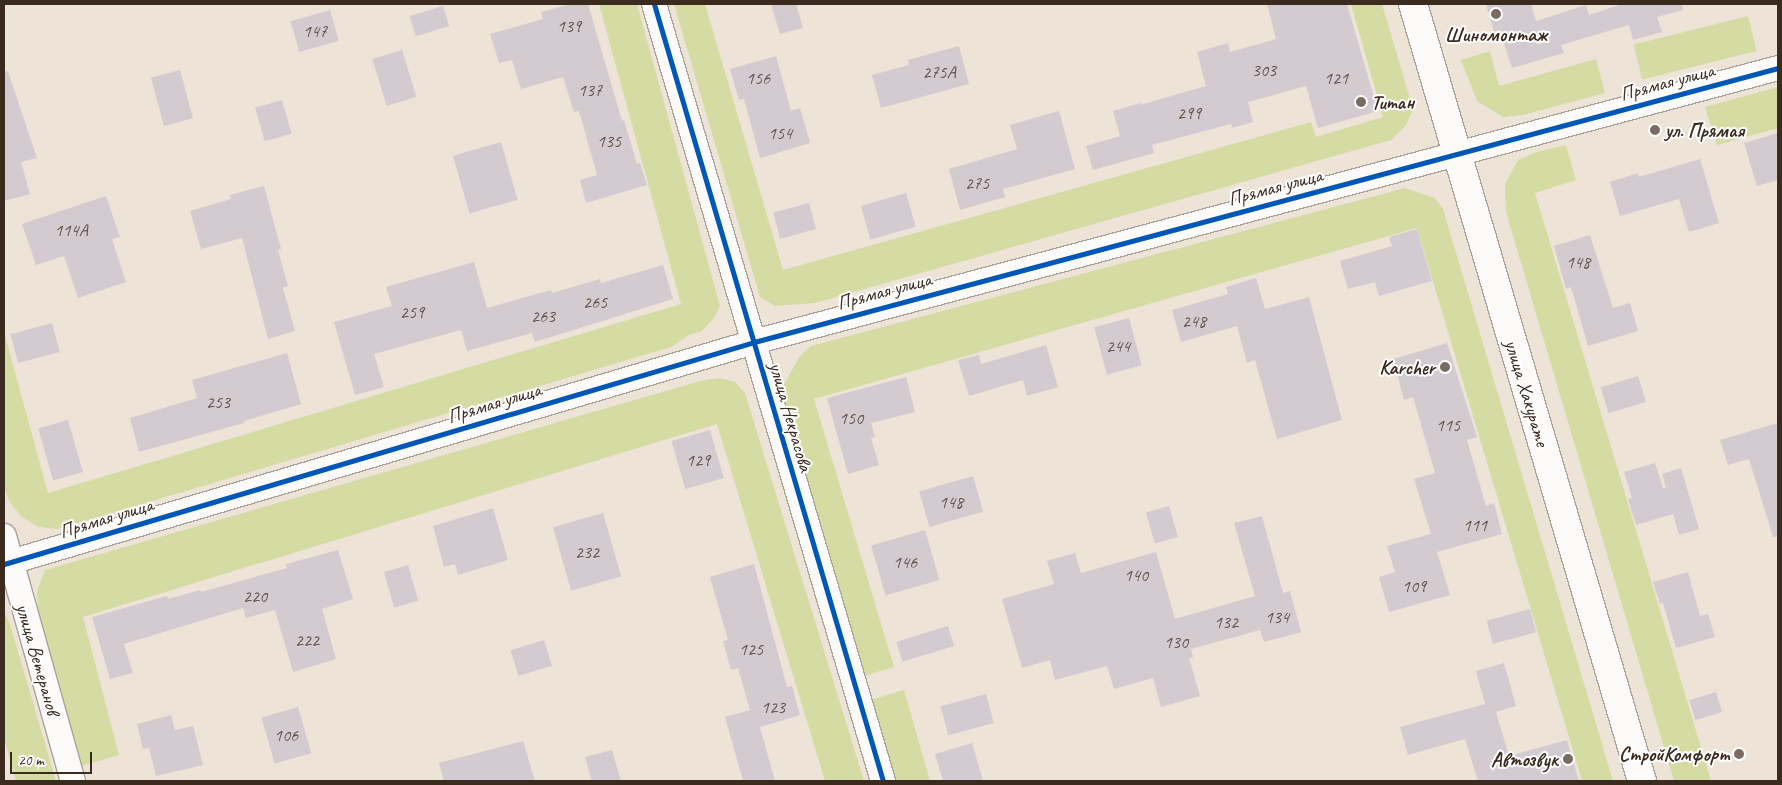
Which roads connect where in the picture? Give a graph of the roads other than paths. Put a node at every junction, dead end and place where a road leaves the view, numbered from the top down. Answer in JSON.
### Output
{"nodes":[{"id":1,"x":654,"y":4,"type":"edge"},
{"id":2,"x":1413,"y":4,"type":"edge"},
{"id":3,"x":1778,"y":68,"type":"edge"},
{"id":4,"x":1458,"y":153,"type":"junction"},
{"id":5,"x":754,"y":342,"type":"junction"},
{"id":6,"x":4,"y":536,"type":"edge"},
{"id":7,"x":7,"y":563,"type":"edge"},
{"id":8,"x":73,"y":781,"type":"edge"},
{"id":9,"x":883,"y":781,"type":"edge"},
{"id":10,"x":1642,"y":781,"type":"edge"}],
"edges":[{"from":1,"to":5,"type":"street","name":"улица Некрасова"},
{"from":2,"to":4,"type":"main road","name":"улица Хакурате"},
{"from":3,"to":4,"type":"street","name":"Прямая улица"},
{"from":4,"to":5,"type":"street","name":"Прямая улица"},
{"from":4,"to":10,"type":"main road","name":"улица Хакурате"},
{"from":5,"to":7,"type":"street","name":"Прямая улица"},
{"from":5,"to":9,"type":"street","name":"улица Некрасова"},
{"from":6,"to":7,"type":"street","name":"улица Ветеранов"},
{"from":7,"to":8,"type":"street","name":"улица Ветеранов"}]}
